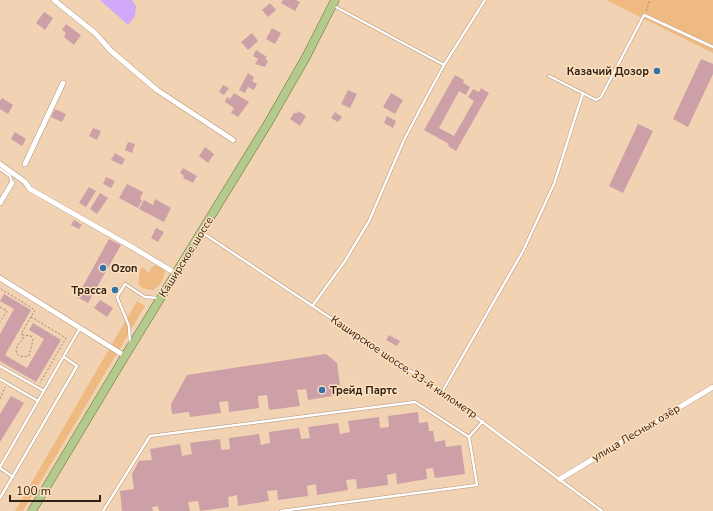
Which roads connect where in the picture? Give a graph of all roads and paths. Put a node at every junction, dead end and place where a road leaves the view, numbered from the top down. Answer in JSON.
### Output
{"nodes":[{"id":1,"x":54,"y":0,"type":"edge"},
{"id":2,"x":485,"y":0,"type":"edge"},
{"id":3,"x":650,"y":0,"type":"edge"},
{"id":4,"x":333,"y":2,"type":"edge"},
{"id":5,"x":644,"y":15,"type":"junction"},
{"id":6,"x":713,"y":47,"type":"edge"},
{"id":7,"x":444,"y":66,"type":"junction"},
{"id":8,"x":549,"y":76,"type":"dead end"},
{"id":9,"x":63,"y":83,"type":"dead end"},
{"id":10,"x":583,"y":93,"type":"junction"},
{"id":11,"x":233,"y":140,"type":"dead end"},
{"id":12,"x":0,"y":164,"type":"edge"},
{"id":13,"x":25,"y":164,"type":"dead end"},
{"id":14,"x":0,"y":169,"type":"edge"},
{"id":15,"x":12,"y":183,"type":"joint"},
{"id":16,"x":0,"y":203,"type":"edge"},
{"id":17,"x":201,"y":232,"type":"junction"},
{"id":18,"x":175,"y":273,"type":"junction"},
{"id":19,"x":0,"y":278,"type":"edge"},
{"id":20,"x":1,"y":290,"type":"edge"},
{"id":21,"x":160,"y":298,"type":"junction"},
{"id":22,"x":313,"y":305,"type":"junction"},
{"id":23,"x":0,"y":307,"type":"edge"},
{"id":24,"x":0,"y":316,"type":"edge"},
{"id":25,"x":31,"y":317,"type":"junction"},
{"id":26,"x":2,"y":318,"type":"junction"},
{"id":27,"x":0,"y":322,"type":"edge"},
{"id":28,"x":80,"y":328,"type":"junction"},
{"id":29,"x":23,"y":335,"type":"junction"},
{"id":30,"x":130,"y":348,"type":"junction"},
{"id":31,"x":124,"y":356,"type":"junction"},
{"id":32,"x":64,"y":357,"type":"junction"},
{"id":33,"x":0,"y":366,"type":"edge"},
{"id":34,"x":0,"y":379,"type":"edge"},
{"id":35,"x":37,"y":387,"type":"junction"},
{"id":36,"x":713,"y":387,"type":"edge"},
{"id":37,"x":44,"y":391,"type":"junction"},
{"id":38,"x":442,"y":392,"type":"junction"},
{"id":39,"x":38,"y":401,"type":"junction"},
{"id":40,"x":483,"y":421,"type":"junction"},
{"id":41,"x":469,"y":437,"type":"junction"},
{"id":42,"x":0,"y":467,"type":"edge"},
{"id":43,"x":13,"y":477,"type":"junction"},
{"id":44,"x":560,"y":479,"type":"junction"},
{"id":45,"x":0,"y":498,"type":"edge"},
{"id":46,"x":32,"y":511,"type":"edge"},
{"id":47,"x":103,"y":511,"type":"edge"},
{"id":48,"x":280,"y":511,"type":"edge"},
{"id":49,"x":602,"y":511,"type":"edge"}],
"edges":[{"from":1,"to":11,"type":"street"},
{"from":2,"to":7,"type":"lane"},
{"from":3,"to":5,"type":"path"},
{"from":4,"to":7,"type":"lane"},
{"from":4,"to":17,"type":"main road","name":"Каширское шоссе"},
{"from":5,"to":6,"type":"lane"},
{"from":5,"to":10,"type":"lane"},
{"from":7,"to":22,"type":"lane"},
{"from":8,"to":10,"type":"lane"},
{"from":9,"to":13,"type":"street"},
{"from":10,"to":38,"type":"lane"},
{"from":12,"to":18,"type":"street"},
{"from":14,"to":15,"type":"lane"},
{"from":15,"to":16,"type":"street"},
{"from":17,"to":18,"type":"main road","name":"Каширское шоссе"},
{"from":17,"to":22,"type":"lane","name":"Каширское шоссе, 33-й километр"},
{"from":18,"to":21,"type":"main road","name":"Каширское шоссе"},
{"from":19,"to":28,"type":"street"},
{"from":20,"to":25,"type":"path"},
{"from":21,"to":30,"type":"main road","name":"Каширское шоссе"},
{"from":21,"to":30,"type":"lane"},
{"from":22,"to":38,"type":"lane","name":"Каширское шоссе, 33-й километр"},
{"from":23,"to":26,"type":"path"},
{"from":24,"to":26,"type":"path"},
{"from":25,"to":29,"type":"path"},
{"from":25,"to":35,"type":"path"},
{"from":26,"to":27,"type":"path"},
{"from":28,"to":31,"type":"street"},
{"from":28,"to":32,"type":"lane"},
{"from":29,"to":29,"type":"path"},
{"from":30,"to":31,"type":"main road","name":"Каширское шоссе"},
{"from":31,"to":46,"type":"main road","name":"Каширское шоссе"},
{"from":32,"to":37,"type":"lane"},
{"from":32,"to":43,"type":"lane"},
{"from":33,"to":35,"type":"lane"},
{"from":34,"to":39,"type":"lane"},
{"from":35,"to":37,"type":"lane"},
{"from":36,"to":44,"type":"street","name":"улица Лесных озёр"},
{"from":37,"to":39,"type":"lane"},
{"from":38,"to":40,"type":"lane","name":"Каширское шоссе, 33-й километр"},
{"from":39,"to":42,"type":"lane"},
{"from":40,"to":41,"type":"lane"},
{"from":40,"to":44,"type":"lane","name":"Каширское шоссе, 33-й километр"},
{"from":41,"to":47,"type":"lane"},
{"from":41,"to":48,"type":"lane"},
{"from":42,"to":43,"type":"lane"},
{"from":43,"to":45,"type":"lane"},
{"from":44,"to":49,"type":"lane","name":"Каширское шоссе, 33-й километр"}]}
